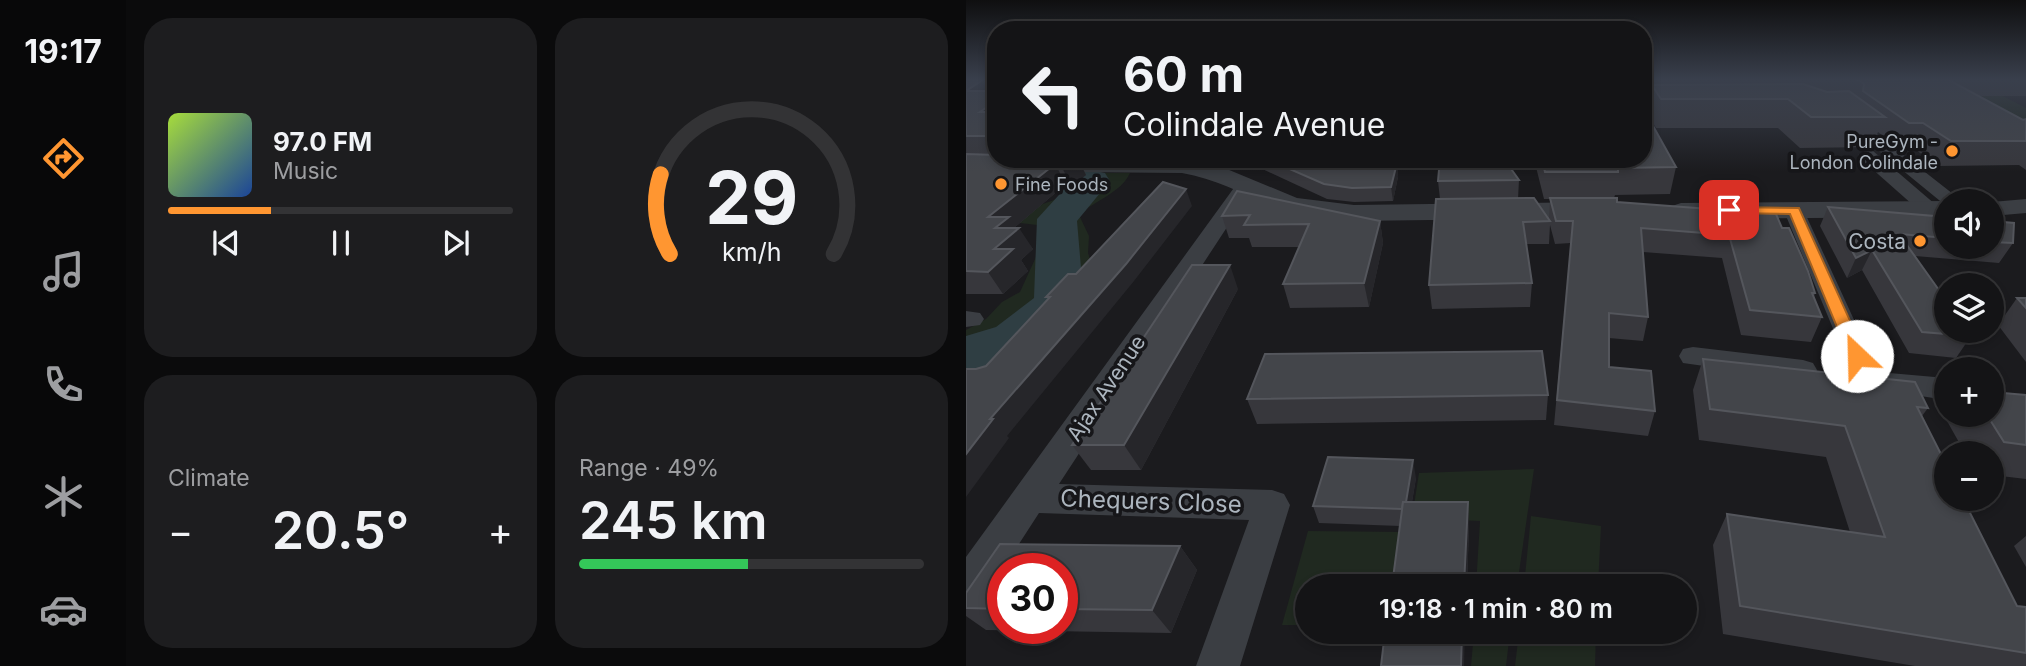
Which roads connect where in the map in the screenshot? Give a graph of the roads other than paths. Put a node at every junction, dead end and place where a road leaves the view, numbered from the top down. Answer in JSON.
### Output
{"nodes":[{"id":1,"x":966,"y":164,"type":"edge"},
{"id":2,"x":987,"y":164,"type":"edge"},
{"id":3,"x":1193,"y":168,"type":"edge"},
{"id":4,"x":1245,"y":185,"type":"junction"},
{"id":5,"x":2026,"y":206,"type":"edge"},
{"id":6,"x":1934,"y":207,"type":"edge"},
{"id":7,"x":1942,"y":207,"type":"edge"},
{"id":8,"x":2004,"y":208,"type":"edge"},
{"id":9,"x":1625,"y":211,"type":"edge"},
{"id":10,"x":1652,"y":211,"type":"edge"},
{"id":11,"x":1794,"y":211,"type":"junction"},
{"id":12,"x":1693,"y":356,"type":"dead end"},
{"id":13,"x":1845,"y":376,"type":"junction"},
{"id":14,"x":1905,"y":384,"type":"junction"},
{"id":15,"x":1934,"y":388,"type":"edge"},
{"id":16,"x":1923,"y":419,"type":"edge"},
{"id":17,"x":1031,"y":498,"type":"junction"},
{"id":18,"x":966,"y":590,"type":"edge"},
{"id":19,"x":1218,"y":666,"type":"edge"}],
"edges":[{"from":1,"to":2,"type":"street"},
{"from":3,"to":4,"type":"street"},
{"from":4,"to":9,"type":"street"},
{"from":4,"to":17,"type":"street","name":"Ajax Avenue"},
{"from":5,"to":8,"type":"street"},
{"from":6,"to":11,"type":"street"},
{"from":7,"to":7,"type":"street"},
{"from":10,"to":11,"type":"street"},
{"from":11,"to":13,"type":"street"},
{"from":12,"to":13,"type":"street"},
{"from":13,"to":14,"type":"street"},
{"from":14,"to":15,"type":"street"},
{"from":14,"to":16,"type":"street"},
{"from":17,"to":18,"type":"street","name":"Ajax Avenue"},
{"from":17,"to":19,"type":"street","name":"Chequers Close"}]}
